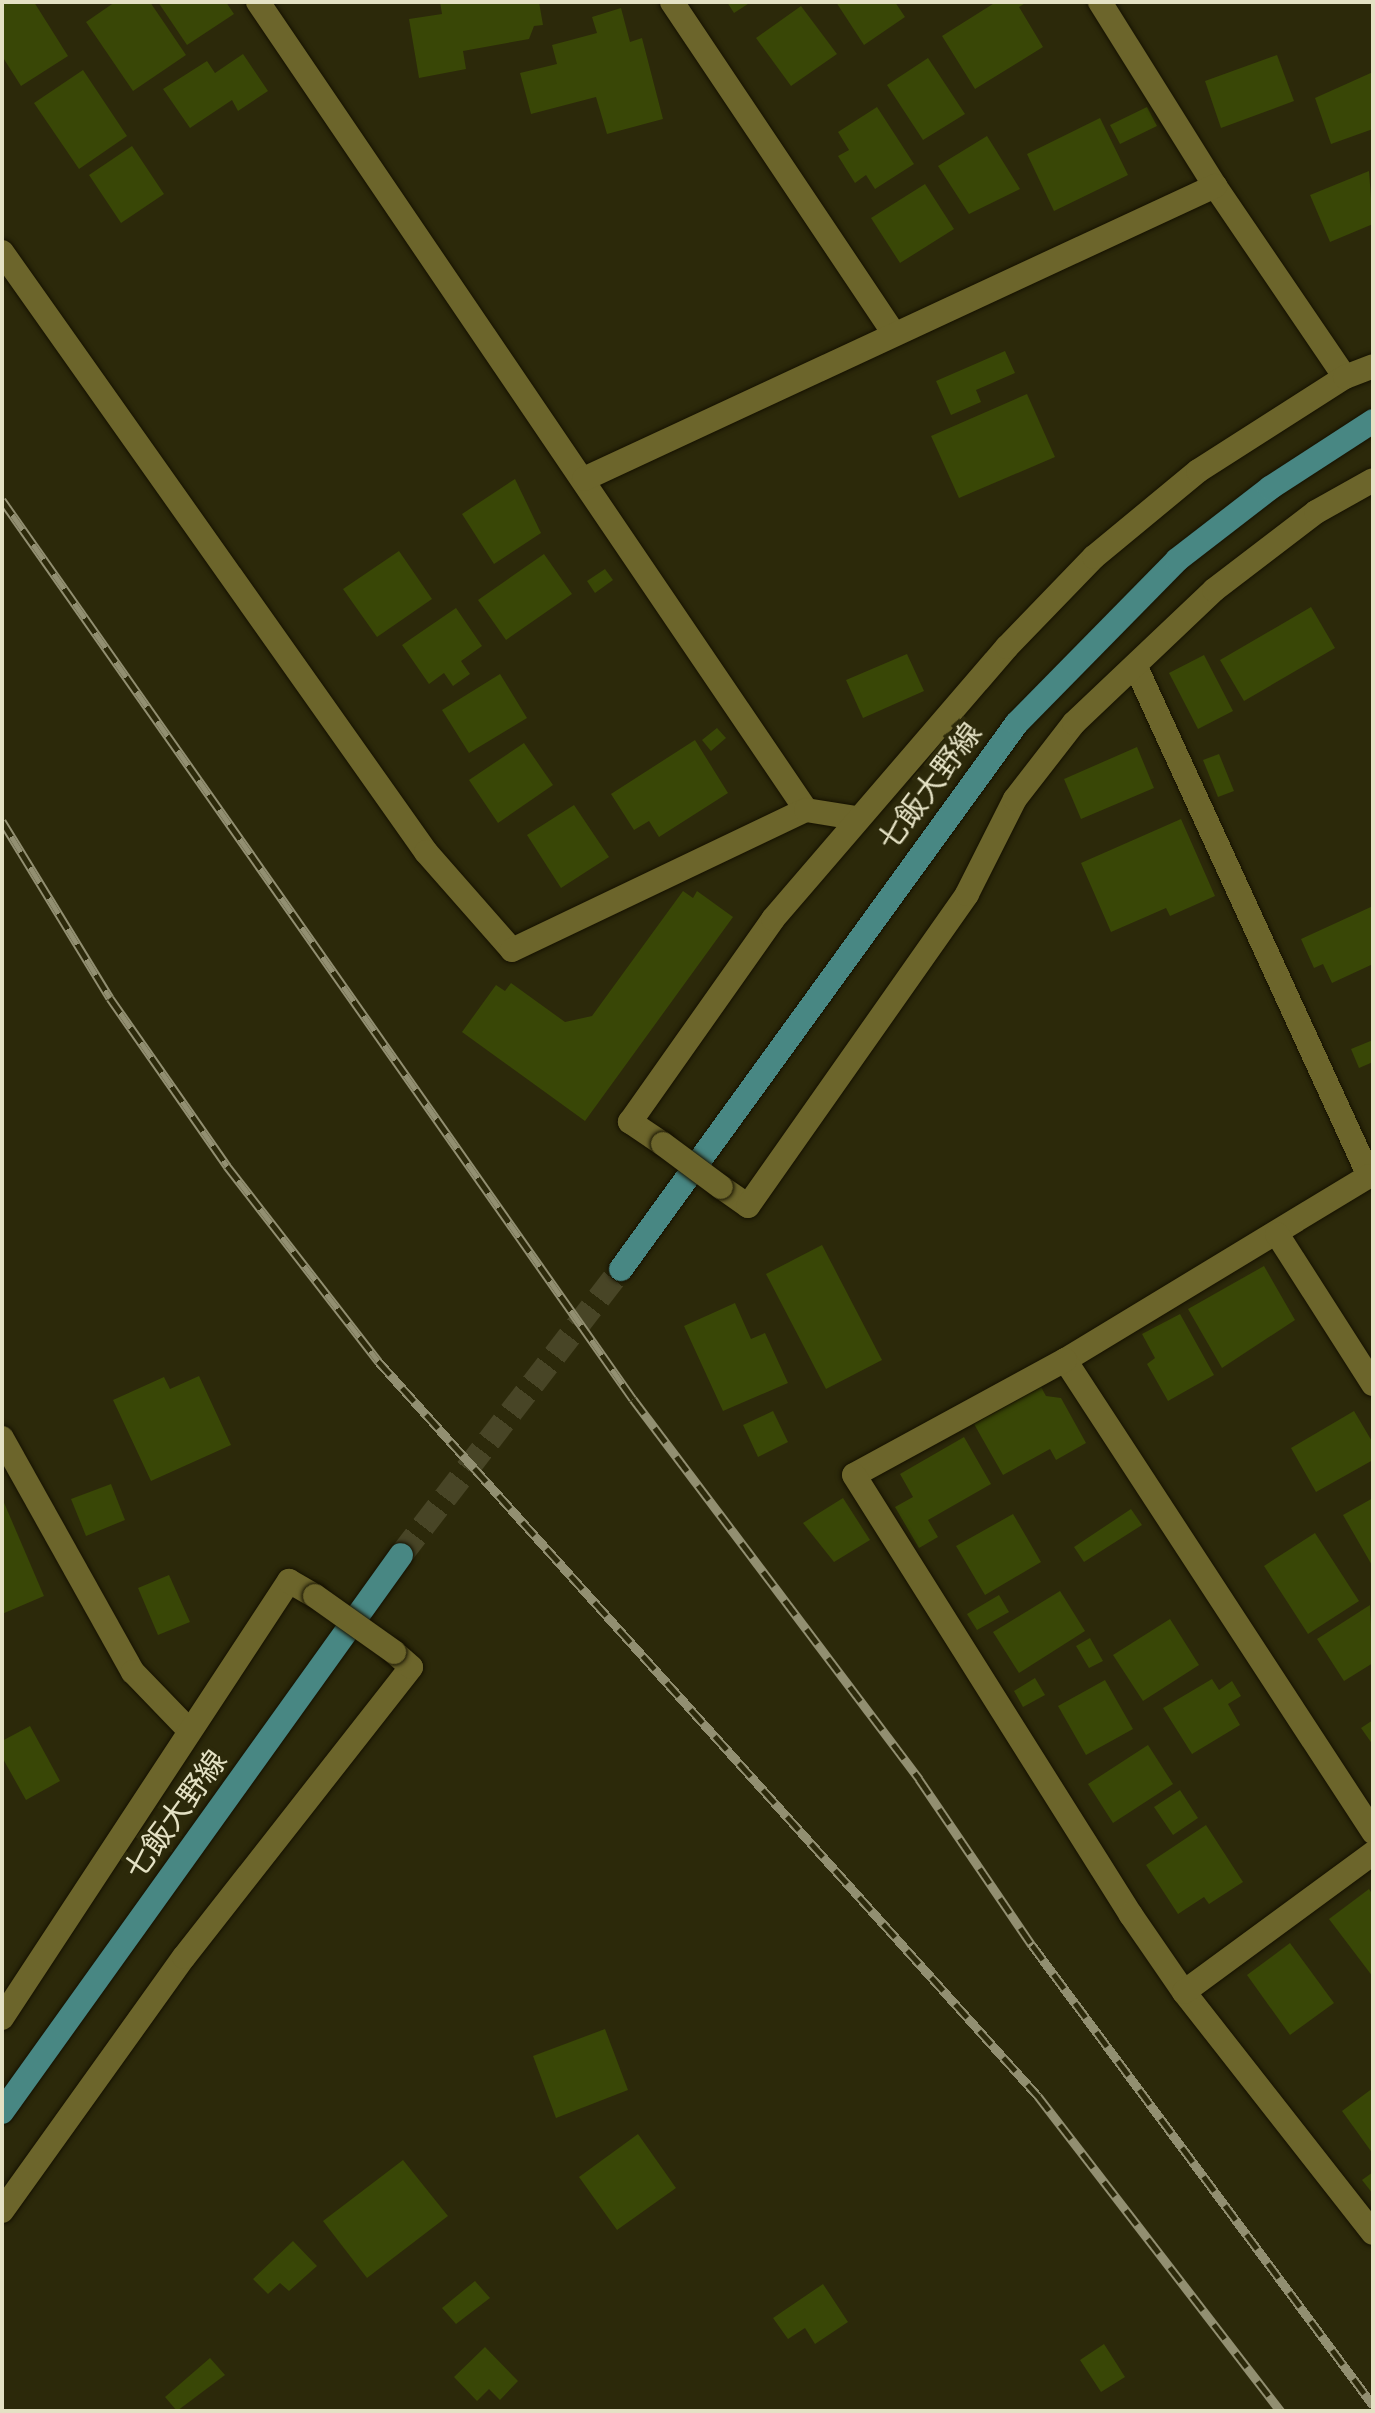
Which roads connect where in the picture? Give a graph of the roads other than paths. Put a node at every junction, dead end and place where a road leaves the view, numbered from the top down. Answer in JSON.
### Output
{"nodes":[{"id":1,"x":258,"y":2,"type":"edge"},
{"id":2,"x":672,"y":2,"type":"edge"},
{"id":3,"x":1100,"y":2,"type":"edge"},
{"id":4,"x":1215,"y":186,"type":"junction"},
{"id":5,"x":2,"y":252,"type":"edge"},
{"id":6,"x":894,"y":334,"type":"junction"},
{"id":7,"x":1373,"y":366,"type":"edge"},
{"id":8,"x":1345,"y":377,"type":"junction"},
{"id":9,"x":1373,"y":421,"type":"edge"},
{"id":10,"x":584,"y":479,"type":"junction"},
{"id":11,"x":1373,"y":480,"type":"edge"},
{"id":12,"x":1136,"y":667,"type":"junction"},
{"id":13,"x":806,"y":810,"type":"junction"},
{"id":14,"x":856,"y":818,"type":"junction"},
{"id":15,"x":1371,"y":1175,"type":"edge"},
{"id":16,"x":1277,"y":1234,"type":"junction"},
{"id":17,"x":621,"y":1269,"type":"tunnel mouth"},
{"id":18,"x":1065,"y":1360,"type":"junction"},
{"id":19,"x":1373,"y":1384,"type":"edge"},
{"id":20,"x":2,"y":1438,"type":"edge"},
{"id":21,"x":401,"y":1555,"type":"tunnel mouth"},
{"id":22,"x":188,"y":1729,"type":"junction"},
{"id":23,"x":1373,"y":1832,"type":"edge"},
{"id":24,"x":1373,"y":1853,"type":"edge"},
{"id":25,"x":1184,"y":1992,"type":"junction"},
{"id":26,"x":2,"y":2018,"type":"edge"},
{"id":27,"x":2,"y":2112,"type":"edge"},
{"id":28,"x":2,"y":2211,"type":"edge"},
{"id":29,"x":1373,"y":2233,"type":"edge"}],
"edges":[{"from":1,"to":10,"type":"street"},
{"from":2,"to":6,"type":"street"},
{"from":3,"to":4,"type":"street"},
{"from":4,"to":6,"type":"street"},
{"from":4,"to":8,"type":"street"},
{"from":5,"to":13,"type":"street"},
{"from":6,"to":10,"type":"street"},
{"from":7,"to":8,"type":"street"},
{"from":8,"to":14,"type":"street"},
{"from":9,"to":17,"type":"main road","name":"七飯大野線"},
{"from":10,"to":13,"type":"street"},
{"from":11,"to":12,"type":"street"},
{"from":12,"to":14,"type":"street","bridge":true},
{"from":12,"to":15,"type":"street"},
{"from":13,"to":14,"type":"street"},
{"from":15,"to":16,"type":"street"},
{"from":16,"to":18,"type":"street"},
{"from":16,"to":19,"type":"street"},
{"from":18,"to":23,"type":"street"},
{"from":18,"to":25,"type":"street"},
{"from":20,"to":22,"type":"street"},
{"from":21,"to":27,"type":"main road","name":"七飯大野線"},
{"from":22,"to":26,"type":"street"},
{"from":22,"to":28,"type":"street","bridge":true},
{"from":24,"to":25,"type":"street"},
{"from":25,"to":29,"type":"street"}]}
